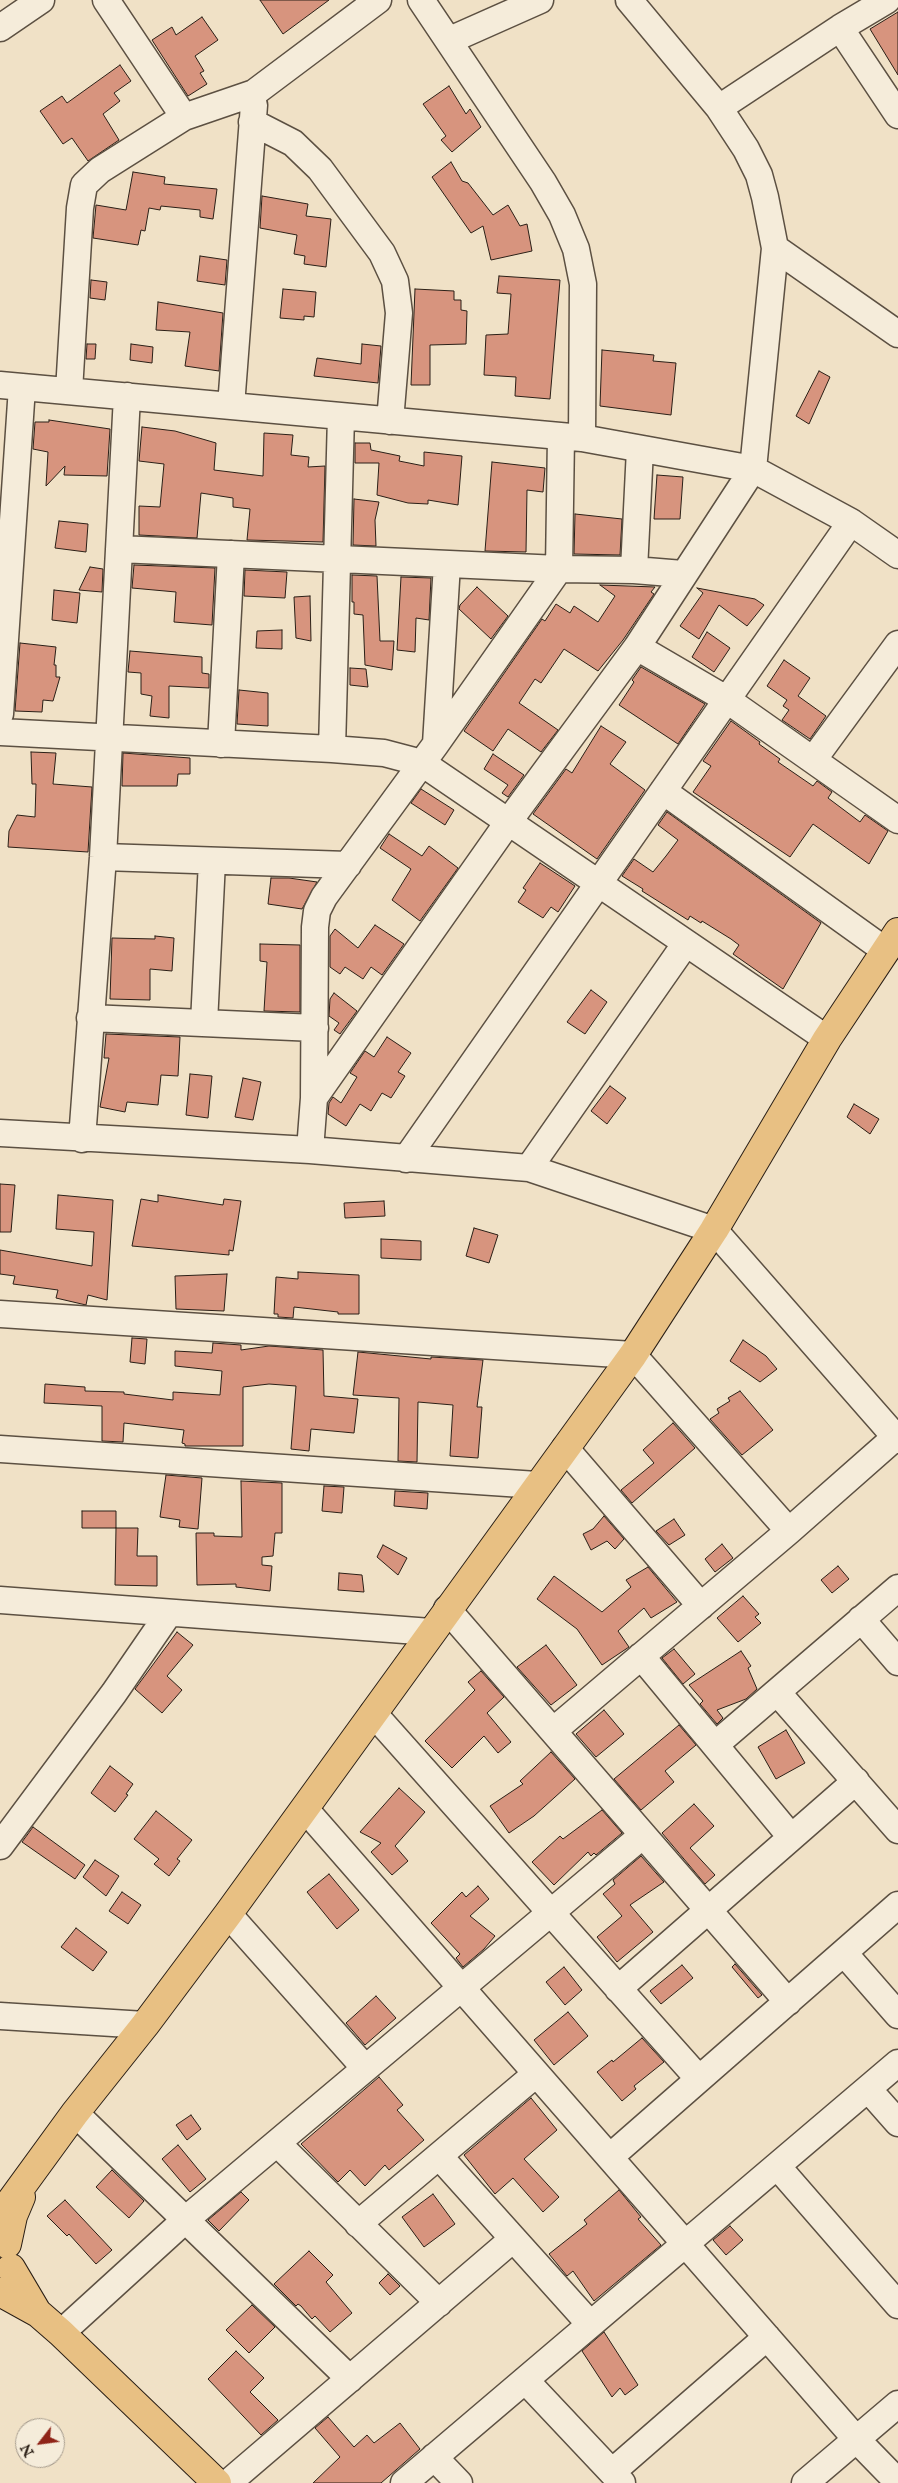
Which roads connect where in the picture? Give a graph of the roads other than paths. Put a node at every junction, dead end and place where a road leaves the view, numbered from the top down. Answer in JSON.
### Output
{"nodes":[{"id":1,"x":41,"y":0,"type":"edge"},
{"id":2,"x":106,"y":0,"type":"edge"},
{"id":3,"x":378,"y":0,"type":"edge"},
{"id":4,"x":421,"y":0,"type":"edge"},
{"id":5,"x":540,"y":0,"type":"edge"},
{"id":6,"x":629,"y":0,"type":"edge"},
{"id":7,"x":886,"y":0,"type":"edge"},
{"id":8,"x":0,"y":28,"type":"edge"},
{"id":9,"x":840,"y":28,"type":"junction"},
{"id":10,"x":450,"y":40,"type":"junction"},
{"id":11,"x":254,"y":93,"type":"junction"},
{"id":12,"x":719,"y":108,"type":"junction"},
{"id":13,"x":898,"y":116,"type":"edge"},
{"id":14,"x":184,"y":117,"type":"junction"},
{"id":15,"x":252,"y":122,"type":"junction"},
{"id":16,"x":775,"y":248,"type":"junction"},
{"id":17,"x":898,"y":334,"type":"edge"},
{"id":18,"x":11,"y":386,"type":"edge"},
{"id":19,"x":69,"y":391,"type":"junction"},
{"id":20,"x":127,"y":396,"type":"junction"},
{"id":21,"x":231,"y":406,"type":"junction"},
{"id":22,"x":342,"y":416,"type":"junction"},
{"id":23,"x":390,"y":421,"type":"junction"},
{"id":24,"x":571,"y":437,"type":"junction"},
{"id":25,"x":640,"y":449,"type":"junction"},
{"id":26,"x":753,"y":469,"type":"junction"},
{"id":27,"x":850,"y":522,"type":"junction"},
{"id":28,"x":119,"y":549,"type":"junction"},
{"id":29,"x":231,"y":554,"type":"junction"},
{"id":30,"x":898,"y":555,"type":"edge"},
{"id":31,"x":338,"y":559,"type":"junction"},
{"id":32,"x":447,"y":564,"type":"junction"},
{"id":33,"x":559,"y":569,"type":"junction"},
{"id":34,"x":634,"y":570,"type":"junction"},
{"id":35,"x":683,"y":574,"type":"junction"},
{"id":36,"x":898,"y":644,"type":"edge"},
{"id":37,"x":637,"y":647,"type":"junction"},
{"id":38,"x":726,"y":699,"type":"junction"},
{"id":39,"x":0,"y":714,"type":"edge"},
{"id":40,"x":0,"y":732,"type":"edge"},
{"id":41,"x":110,"y":738,"type":"junction"},
{"id":42,"x":221,"y":744,"type":"junction"},
{"id":43,"x":332,"y":749,"type":"junction"},
{"id":44,"x":429,"y":754,"type":"junction"},
{"id":45,"x":813,"y":760,"type":"junction"},
{"id":46,"x":663,"y":791,"type":"junction"},
{"id":47,"x":898,"y":820,"type":"edge"},
{"id":48,"x":509,"y":821,"type":"junction"},
{"id":49,"x":103,"y":857,"type":"junction"},
{"id":50,"x":212,"y":861,"type":"junction"},
{"id":51,"x":348,"y":865,"type":"junction"},
{"id":52,"x":598,"y":884,"type":"junction"},
{"id":53,"x":895,"y":937,"type":"edge"},
{"id":54,"x":686,"y":943,"type":"junction"},
{"id":55,"x":90,"y":1018,"type":"junction"},
{"id":56,"x":204,"y":1023,"type":"junction"},
{"id":57,"x":315,"y":1028,"type":"junction"},
{"id":58,"x":827,"y":1040,"type":"junction"},
{"id":59,"x":314,"y":1098,"type":"junction"},
{"id":60,"x":0,"y":1133,"type":"edge"},
{"id":61,"x":82,"y":1139,"type":"junction"},
{"id":62,"x":310,"y":1150,"type":"junction"},
{"id":63,"x":406,"y":1159,"type":"junction"},
{"id":64,"x":529,"y":1168,"type":"junction"},
{"id":65,"x":714,"y":1230,"type":"junction"},
{"id":66,"x":0,"y":1314,"type":"edge"},
{"id":67,"x":633,"y":1355,"type":"junction"},
{"id":68,"x":897,"y":1437,"type":"edge"},
{"id":69,"x":566,"y":1448,"type":"junction"},
{"id":70,"x":0,"y":1449,"type":"edge"},
{"id":71,"x":537,"y":1485,"type":"junction"},
{"id":72,"x":789,"y":1531,"type":"junction"},
{"id":73,"x":898,"y":1588,"type":"edge"},
{"id":74,"x":3,"y":1605,"type":"edge"},
{"id":75,"x":701,"y":1606,"type":"junction"},
{"id":76,"x":447,"y":1609,"type":"junction"},
{"id":77,"x":169,"y":1613,"type":"junction"},
{"id":78,"x":861,"y":1619,"type":"junction"},
{"id":79,"x":431,"y":1632,"type":"junction"},
{"id":80,"x":641,"y":1656,"type":"junction"},
{"id":81,"x":898,"y":1662,"type":"edge"},
{"id":82,"x":778,"y":1692,"type":"junction"},
{"id":83,"x":373,"y":1713,"type":"junction"},
{"id":84,"x":553,"y":1731,"type":"junction"},
{"id":85,"x":715,"y":1745,"type":"junction"},
{"id":86,"x":856,"y":1781,"type":"junction"},
{"id":87,"x":305,"y":1809,"type":"junction"},
{"id":88,"x":898,"y":1830,"type":"edge"},
{"id":89,"x":643,"y":1836,"type":"junction"},
{"id":90,"x":791,"y":1837,"type":"junction"},
{"id":91,"x":0,"y":1846,"type":"edge"},
{"id":92,"x":898,"y":1905,"type":"edge"},
{"id":93,"x":708,"y":1910,"type":"junction"},
{"id":94,"x":551,"y":1913,"type":"junction"},
{"id":95,"x":228,"y":1914,"type":"junction"},
{"id":96,"x":844,"y":1953,"type":"junction"},
{"id":97,"x":462,"y":1988,"type":"junction"},
{"id":98,"x":618,"y":1989,"type":"junction"},
{"id":99,"x":788,"y":2002,"type":"junction"},
{"id":100,"x":898,"y":2015,"type":"edge"},
{"id":101,"x":0,"y":2016,"type":"edge"},
{"id":102,"x":145,"y":2025,"type":"junction"},
{"id":103,"x":898,"y":2063,"type":"edge"},
{"id":104,"x":365,"y":2068,"type":"junction"},
{"id":105,"x":536,"y":2074,"type":"junction"},
{"id":106,"x":699,"y":2079,"type":"junction"},
{"id":107,"x":868,"y":2089,"type":"junction"},
{"id":108,"x":74,"y":2113,"type":"junction"},
{"id":109,"x":898,"y":2123,"type":"edge"},
{"id":110,"x":277,"y":2143,"type":"junction"},
{"id":111,"x":439,"y":2156,"type":"junction"},
{"id":112,"x":610,"y":2157,"type":"junction"},
{"id":113,"x":777,"y":2166,"type":"junction"},
{"id":114,"x":28,"y":2179,"type":"junction"},
{"id":115,"x":0,"y":2216,"type":"edge"},
{"id":116,"x":184,"y":2221,"type":"junction"},
{"id":117,"x":358,"y":2224,"type":"junction"},
{"id":118,"x":514,"y":2239,"type":"junction"},
{"id":119,"x":686,"y":2244,"type":"junction"},
{"id":120,"x":4,"y":2265,"type":"edge"},
{"id":121,"x":439,"y":2303,"type":"junction"},
{"id":122,"x":898,"y":2306,"type":"edge"},
{"id":123,"x":590,"y":2324,"type":"junction"},
{"id":124,"x":61,"y":2333,"type":"junction"},
{"id":125,"x":767,"y":2337,"type":"junction"},
{"id":126,"x":350,"y":2379,"type":"junction"},
{"id":127,"x":525,"y":2380,"type":"junction"},
{"id":128,"x":898,"y":2404,"type":"edge"},
{"id":129,"x":856,"y":2439,"type":"junction"},
{"id":130,"x":434,"y":2457,"type":"junction"},
{"id":131,"x":617,"y":2478,"type":"edge"},
{"id":132,"x":216,"y":2482,"type":"edge"},
{"id":133,"x":898,"y":2482,"type":"edge"},
{"id":134,"x":404,"y":2483,"type":"edge"},
{"id":135,"x":459,"y":2483,"type":"edge"},
{"id":136,"x":805,"y":2483,"type":"edge"}],
"edges":[{"from":1,"to":8,"type":"street"},
{"from":2,"to":14,"type":"street"},
{"from":3,"to":11,"type":"street"},
{"from":4,"to":10,"type":"street"},
{"from":5,"to":10,"type":"street"},
{"from":6,"to":12,"type":"street"},
{"from":7,"to":9,"type":"street"},
{"from":9,"to":12,"type":"street"},
{"from":9,"to":13,"type":"street"},
{"from":10,"to":24,"type":"street"},
{"from":11,"to":14,"type":"street"},
{"from":11,"to":15,"type":"street"},
{"from":12,"to":16,"type":"street"},
{"from":14,"to":19,"type":"street"},
{"from":15,"to":21,"type":"street"},
{"from":15,"to":23,"type":"street"},
{"from":16,"to":17,"type":"street"},
{"from":16,"to":26,"type":"street"},
{"from":18,"to":19,"type":"street"},
{"from":18,"to":39,"type":"street"},
{"from":19,"to":20,"type":"street"},
{"from":20,"to":21,"type":"street"},
{"from":20,"to":28,"type":"street"},
{"from":21,"to":22,"type":"street"},
{"from":22,"to":23,"type":"street"},
{"from":22,"to":31,"type":"street"},
{"from":23,"to":24,"type":"street"},
{"from":24,"to":25,"type":"street"},
{"from":24,"to":33,"type":"street"},
{"from":25,"to":26,"type":"street"},
{"from":25,"to":34,"type":"street"},
{"from":26,"to":27,"type":"street"},
{"from":26,"to":35,"type":"street"},
{"from":27,"to":30,"type":"street"},
{"from":27,"to":38,"type":"street"},
{"from":28,"to":29,"type":"street"},
{"from":28,"to":41,"type":"street"},
{"from":29,"to":31,"type":"street"},
{"from":29,"to":42,"type":"street"},
{"from":31,"to":32,"type":"street"},
{"from":31,"to":43,"type":"street"},
{"from":32,"to":33,"type":"street"},
{"from":32,"to":44,"type":"street"},
{"from":33,"to":34,"type":"street"},
{"from":33,"to":44,"type":"street"},
{"from":34,"to":35,"type":"street"},
{"from":35,"to":37,"type":"street"},
{"from":36,"to":45,"type":"street"},
{"from":37,"to":38,"type":"street"},
{"from":37,"to":48,"type":"street"},
{"from":38,"to":45,"type":"street"},
{"from":38,"to":46,"type":"street"},
{"from":40,"to":41,"type":"street"},
{"from":41,"to":42,"type":"street"},
{"from":41,"to":49,"type":"street"},
{"from":42,"to":43,"type":"street"},
{"from":43,"to":44,"type":"street"},
{"from":44,"to":48,"type":"street"},
{"from":44,"to":51,"type":"street"},
{"from":45,"to":47,"type":"street"},
{"from":46,"to":52,"type":"street"},
{"from":46,"to":53,"type":"street"},
{"from":48,"to":52,"type":"street"},
{"from":48,"to":59,"type":"street"},
{"from":49,"to":50,"type":"street"},
{"from":49,"to":55,"type":"street"},
{"from":50,"to":51,"type":"street"},
{"from":50,"to":56,"type":"street"},
{"from":51,"to":57,"type":"street"},
{"from":52,"to":54,"type":"street"},
{"from":52,"to":63,"type":"street"},
{"from":53,"to":58,"type":"main road"},
{"from":54,"to":58,"type":"street"},
{"from":54,"to":64,"type":"street"},
{"from":55,"to":56,"type":"street"},
{"from":55,"to":61,"type":"street"},
{"from":56,"to":57,"type":"street"},
{"from":57,"to":59,"type":"street"},
{"from":58,"to":65,"type":"main road"},
{"from":59,"to":62,"type":"street"},
{"from":60,"to":61,"type":"street"},
{"from":61,"to":62,"type":"street"},
{"from":62,"to":63,"type":"street"},
{"from":63,"to":64,"type":"street"},
{"from":64,"to":65,"type":"street"},
{"from":65,"to":67,"type":"main road"},
{"from":65,"to":68,"type":"street"},
{"from":66,"to":67,"type":"street"},
{"from":67,"to":69,"type":"main road"},
{"from":67,"to":72,"type":"street"},
{"from":68,"to":72,"type":"street"},
{"from":69,"to":71,"type":"main road"},
{"from":69,"to":75,"type":"street"},
{"from":70,"to":71,"type":"street"},
{"from":71,"to":76,"type":"main road"},
{"from":72,"to":75,"type":"street"},
{"from":73,"to":78,"type":"street"},
{"from":74,"to":77,"type":"street"},
{"from":75,"to":80,"type":"street"},
{"from":76,"to":79,"type":"main road"},
{"from":76,"to":84,"type":"street"},
{"from":77,"to":79,"type":"street"},
{"from":77,"to":91,"type":"street"},
{"from":78,"to":81,"type":"street"},
{"from":78,"to":82,"type":"street"},
{"from":79,"to":83,"type":"main road"},
{"from":80,"to":84,"type":"street"},
{"from":80,"to":85,"type":"street"},
{"from":82,"to":85,"type":"street"},
{"from":82,"to":86,"type":"street"},
{"from":83,"to":87,"type":"main road"},
{"from":83,"to":94,"type":"street"},
{"from":84,"to":89,"type":"street"},
{"from":85,"to":90,"type":"street"},
{"from":86,"to":88,"type":"street"},
{"from":86,"to":90,"type":"street"},
{"from":87,"to":95,"type":"main road"},
{"from":87,"to":97,"type":"street"},
{"from":89,"to":93,"type":"street"},
{"from":89,"to":94,"type":"street"},
{"from":90,"to":93,"type":"street"},
{"from":92,"to":96,"type":"street"},
{"from":93,"to":98,"type":"street"},
{"from":93,"to":99,"type":"street"},
{"from":94,"to":97,"type":"street"},
{"from":94,"to":98,"type":"street"},
{"from":95,"to":102,"type":"main road"},
{"from":95,"to":104,"type":"street"},
{"from":96,"to":99,"type":"street"},
{"from":96,"to":100,"type":"street"},
{"from":97,"to":104,"type":"street"},
{"from":97,"to":105,"type":"street"},
{"from":98,"to":106,"type":"street"},
{"from":99,"to":106,"type":"street"},
{"from":101,"to":102,"type":"street"},
{"from":102,"to":108,"type":"main road"},
{"from":103,"to":107,"type":"street"},
{"from":104,"to":110,"type":"street"},
{"from":105,"to":111,"type":"street"},
{"from":105,"to":112,"type":"street"},
{"from":106,"to":112,"type":"street"},
{"from":107,"to":109,"type":"street"},
{"from":107,"to":113,"type":"street"},
{"from":108,"to":114,"type":"main road"},
{"from":108,"to":116,"type":"street"},
{"from":110,"to":116,"type":"street"},
{"from":110,"to":117,"type":"street"},
{"from":111,"to":117,"type":"street"},
{"from":111,"to":118,"type":"street"},
{"from":112,"to":119,"type":"street"},
{"from":113,"to":119,"type":"street"},
{"from":113,"to":122,"type":"street"},
{"from":114,"to":115,"type":"main road"},
{"from":114,"to":120,"type":"main road"},
{"from":116,"to":124,"type":"street"},
{"from":116,"to":126,"type":"street"},
{"from":117,"to":121,"type":"street"},
{"from":118,"to":121,"type":"street"},
{"from":118,"to":123,"type":"street"},
{"from":119,"to":123,"type":"street"},
{"from":119,"to":125,"type":"street"},
{"from":120,"to":124,"type":"main road"},
{"from":121,"to":126,"type":"street"},
{"from":123,"to":127,"type":"street"},
{"from":124,"to":132,"type":"main road"},
{"from":125,"to":129,"type":"street"},
{"from":125,"to":131,"type":"street"},
{"from":126,"to":132,"type":"street"},
{"from":127,"to":130,"type":"street"},
{"from":127,"to":131,"type":"street"},
{"from":128,"to":129,"type":"street"},
{"from":129,"to":133,"type":"street"},
{"from":129,"to":136,"type":"street"},
{"from":130,"to":134,"type":"street"},
{"from":130,"to":135,"type":"street"}]}
